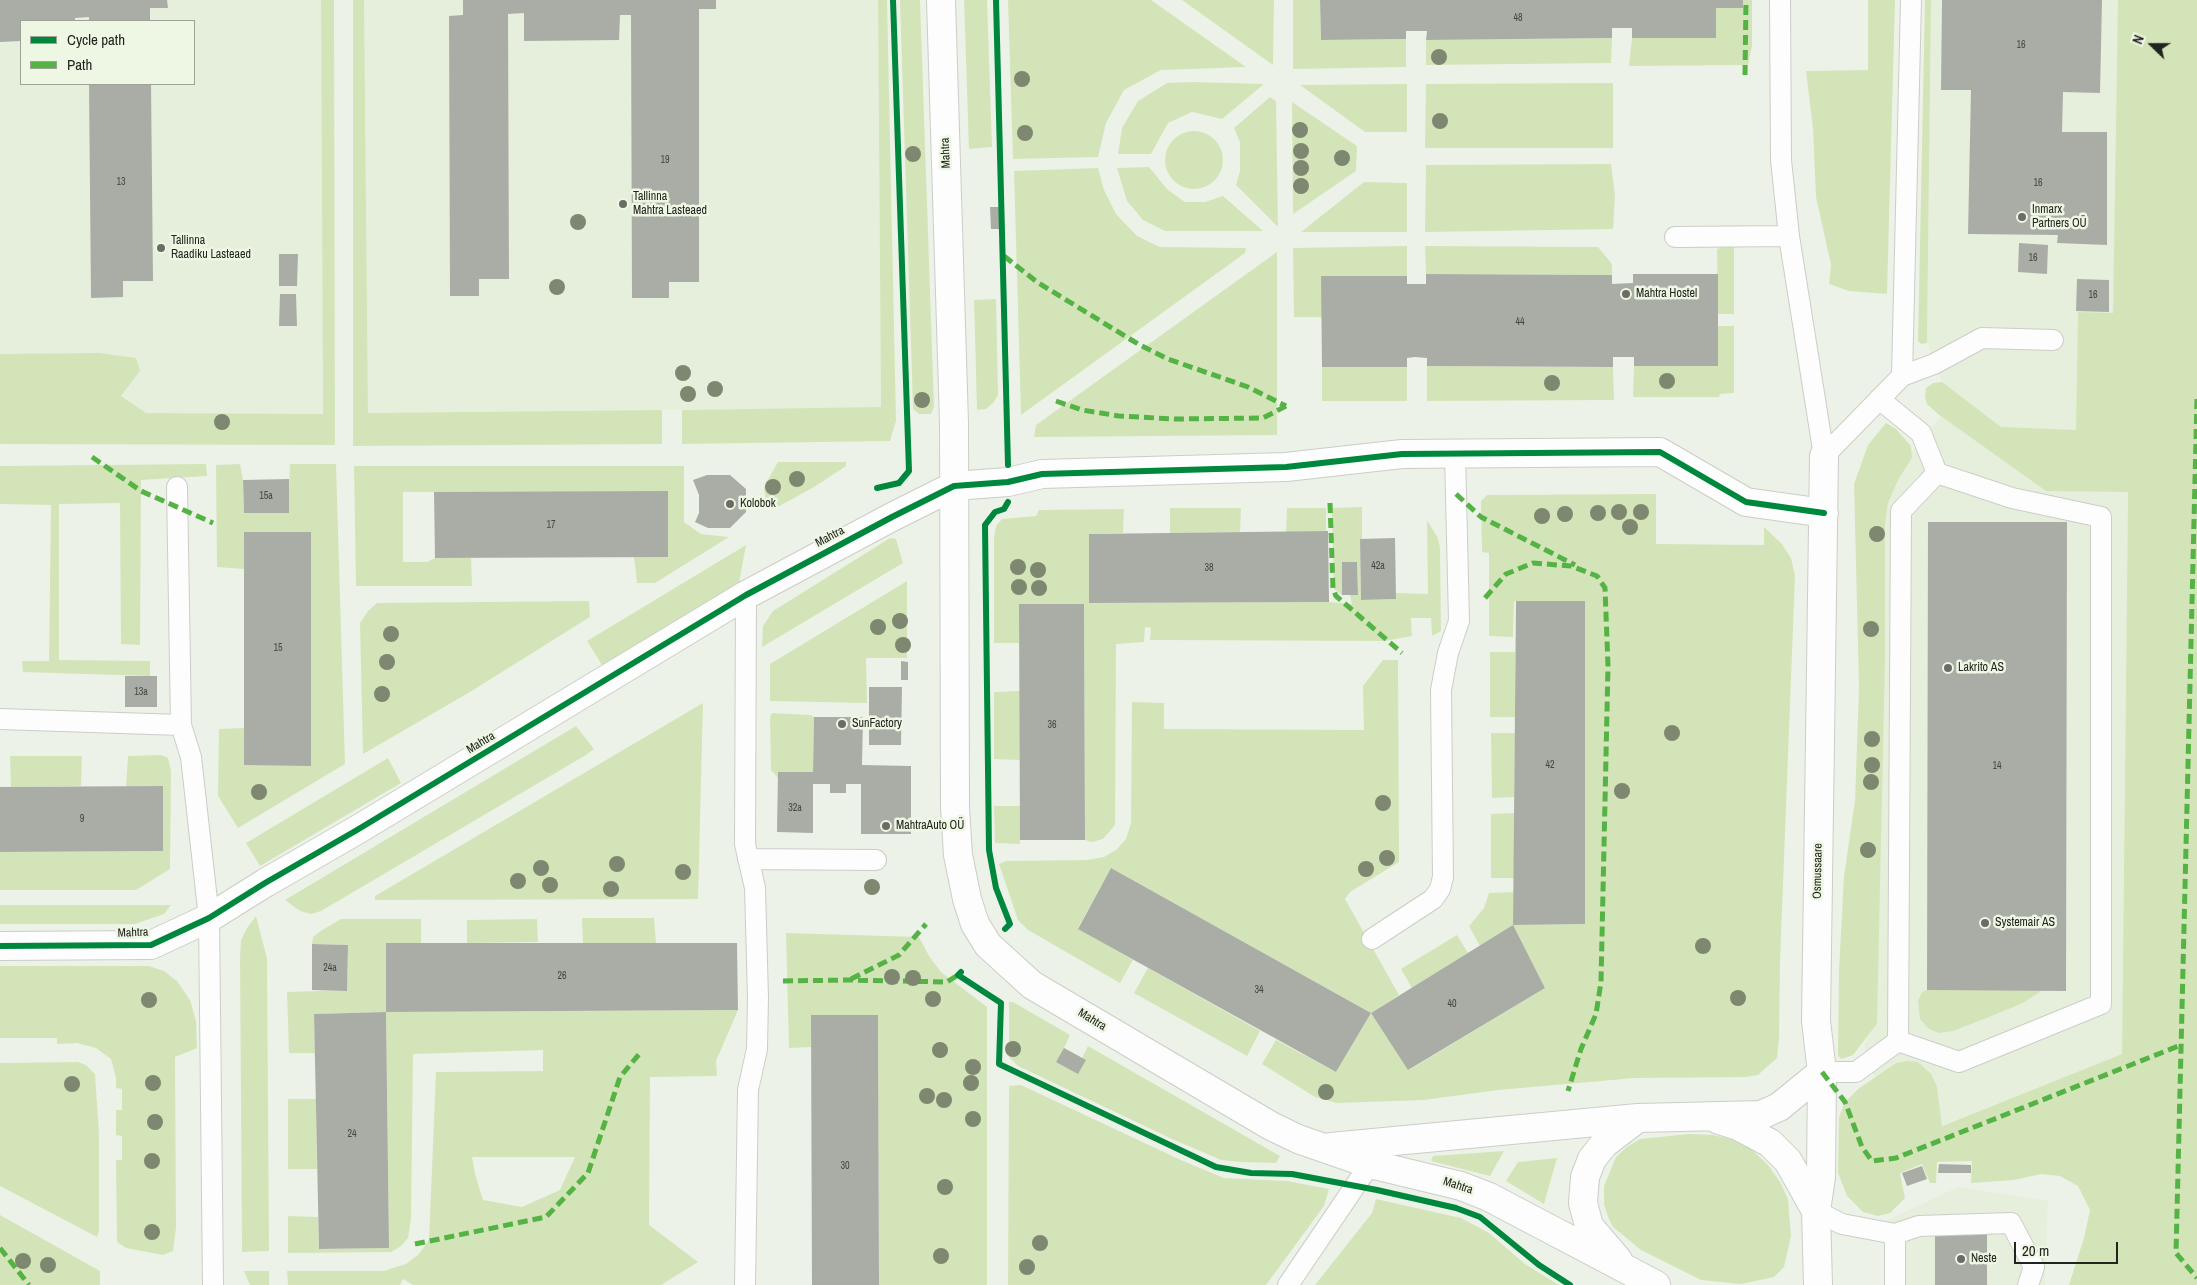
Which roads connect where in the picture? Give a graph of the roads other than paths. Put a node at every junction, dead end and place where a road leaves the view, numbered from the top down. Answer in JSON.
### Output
{"nodes":[{"id":1,"x":941,"y":0,"type":"edge"},
{"id":2,"x":1780,"y":0,"type":"edge"},
{"id":3,"x":1911,"y":0,"type":"edge"},
{"id":4,"x":1675,"y":236,"type":"dead end"},
{"id":5,"x":1789,"y":236,"type":"junction"},
{"id":6,"x":2053,"y":340,"type":"dead end"},
{"id":7,"x":1902,"y":376,"type":"junction"},
{"id":8,"x":1879,"y":399,"type":"junction"},
{"id":9,"x":1455,"y":454,"type":"junction"},
{"id":10,"x":1824,"y":456,"type":"junction"},
{"id":11,"x":1937,"y":473,"type":"junction"},
{"id":12,"x":954,"y":486,"type":"junction"},
{"id":13,"x":177,"y":487,"type":"dead end"},
{"id":14,"x":1824,"y":513,"type":"junction"},
{"id":15,"x":746,"y":595,"type":"junction"},
{"id":16,"x":0,"y":719,"type":"edge"},
{"id":17,"x":181,"y":725,"type":"junction"},
{"id":18,"x":748,"y":859,"type":"junction"},
{"id":19,"x":876,"y":860,"type":"dead end"},
{"id":20,"x":209,"y":918,"type":"junction"},
{"id":21,"x":1372,"y":939,"type":"dead end"},
{"id":22,"x":0,"y":946,"type":"edge"},
{"id":23,"x":1898,"y":1042,"type":"junction"},
{"id":24,"x":1822,"y":1072,"type":"junction"},
{"id":25,"x":1705,"y":1117,"type":"junction"},
{"id":26,"x":1638,"y":1118,"type":"junction"},
{"id":27,"x":1322,"y":1147,"type":"junction"},
{"id":28,"x":1370,"y":1164,"type":"junction"},
{"id":29,"x":1816,"y":1211,"type":"junction"},
{"id":30,"x":1895,"y":1234,"type":"junction"},
{"id":31,"x":1627,"y":1270,"type":"junction"},
{"id":32,"x":213,"y":1285,"type":"edge"},
{"id":33,"x":745,"y":1285,"type":"edge"},
{"id":34,"x":1288,"y":1285,"type":"edge"},
{"id":35,"x":1656,"y":1285,"type":"edge"},
{"id":36,"x":1818,"y":1285,"type":"edge"},
{"id":37,"x":1894,"y":1285,"type":"edge"},
{"id":38,"x":2028,"y":1285,"type":"edge"}],
"edges":[{"from":1,"to":12,"type":"street","name":"Mahtra"},
{"from":2,"to":5,"type":"lane"},
{"from":3,"to":7,"type":"lane"},
{"from":4,"to":5,"type":"lane"},
{"from":5,"to":10,"type":"lane"},
{"from":6,"to":7,"type":"lane"},
{"from":7,"to":8,"type":"lane"},
{"from":8,"to":10,"type":"lane"},
{"from":8,"to":11,"type":"lane"},
{"from":9,"to":12,"type":"street"},
{"from":9,"to":14,"type":"street"},
{"from":9,"to":21,"type":"lane"},
{"from":10,"to":14,"type":"street","name":"Osmussaare"},
{"from":11,"to":23,"type":"lane"},
{"from":11,"to":23,"type":"lane"},
{"from":12,"to":15,"type":"street","name":"Mahtra"},
{"from":12,"to":27,"type":"street","name":"Mahtra"},
{"from":13,"to":17,"type":"lane"},
{"from":14,"to":24,"type":"street","name":"Osmussaare"},
{"from":15,"to":18,"type":"lane"},
{"from":15,"to":20,"type":"street","name":"Mahtra"},
{"from":16,"to":17,"type":"lane"},
{"from":17,"to":20,"type":"lane"},
{"from":18,"to":19,"type":"lane"},
{"from":18,"to":33,"type":"lane"},
{"from":20,"to":22,"type":"street","name":"Mahtra"},
{"from":20,"to":32,"type":"lane"},
{"from":23,"to":24,"type":"lane"},
{"from":24,"to":25,"type":"street"},
{"from":24,"to":29,"type":"street","name":"Osmussaare"},
{"from":25,"to":26,"type":"street"},
{"from":25,"to":29,"type":"street"},
{"from":26,"to":27,"type":"street"},
{"from":26,"to":31,"type":"street"},
{"from":27,"to":28,"type":"street","name":"Mahtra"},
{"from":28,"to":31,"type":"street","name":"Mahtra"},
{"from":28,"to":34,"type":"lane"},
{"from":29,"to":30,"type":"lane"},
{"from":29,"to":36,"type":"street","name":"Osmussaare"},
{"from":30,"to":37,"type":"lane"},
{"from":30,"to":38,"type":"lane"},
{"from":31,"to":35,"type":"street","name":"Mahtra"}]}
